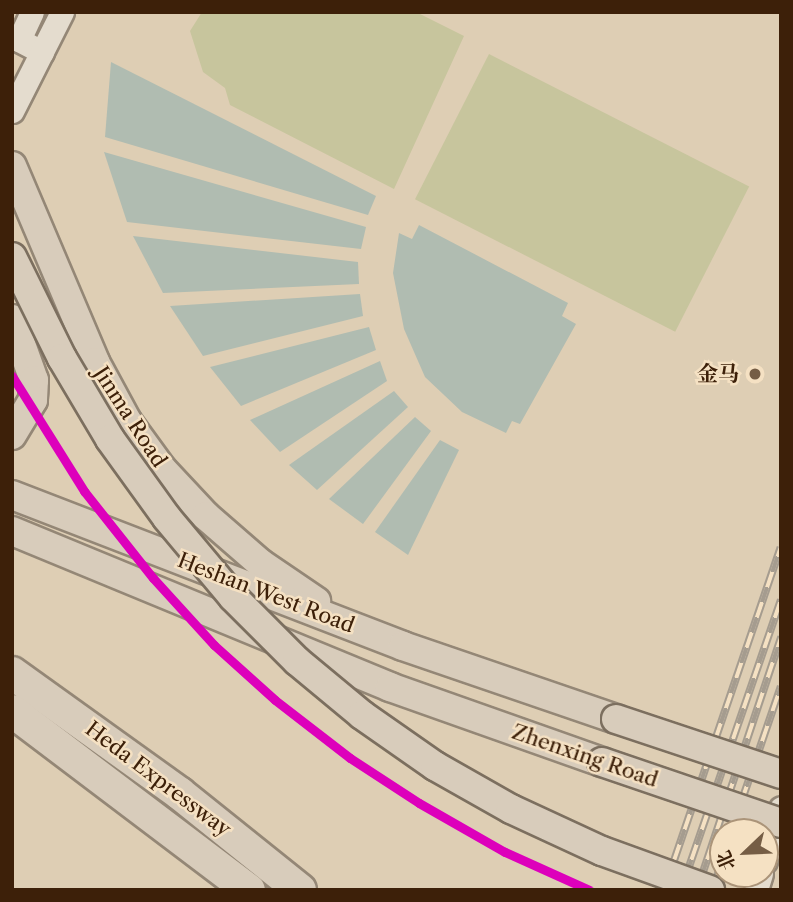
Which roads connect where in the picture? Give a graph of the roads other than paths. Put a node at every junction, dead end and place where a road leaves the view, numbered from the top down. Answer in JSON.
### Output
{"nodes":[{"id":1,"x":32,"y":12,"type":"edge"},
{"id":2,"x":62,"y":12,"type":"edge"},
{"id":3,"x":42,"y":52,"type":"junction"},
{"id":4,"x":12,"y":111,"type":"edge"},
{"id":5,"x":12,"y":166,"type":"edge"},
{"id":6,"x":12,"y":257,"type":"edge"},
{"id":7,"x":12,"y":320,"type":"edge"},
{"id":8,"x":12,"y":435,"type":"edge"},
{"id":9,"x":12,"y":495,"type":"edge"},
{"id":10,"x":12,"y":531,"type":"edge"},
{"id":11,"x":402,"y":646,"type":"junction"},
{"id":12,"x":12,"y":673,"type":"edge"},
{"id":13,"x":390,"y":687,"type":"joint"},
{"id":14,"x":12,"y":711,"type":"edge"},
{"id":15,"x":781,"y":774,"type":"edge"},
{"id":16,"x":781,"y":823,"type":"edge"},
{"id":17,"x":249,"y":890,"type":"edge"},
{"id":18,"x":300,"y":890,"type":"edge"},
{"id":19,"x":710,"y":890,"type":"edge"}],
"edges":[{"from":1,"to":3,"type":"street"},
{"from":2,"to":3,"type":"street"},
{"from":3,"to":4,"type":"street"},
{"from":5,"to":11,"type":"main road","name":"Jinma Road"},
{"from":6,"to":19,"type":"main road","bridge":true},
{"from":7,"to":8,"type":"main road"},
{"from":9,"to":11,"type":"main road","name":"Heshan West Road"},
{"from":10,"to":13,"type":"main road","name":"Heshan West Road"},
{"from":11,"to":15,"type":"main road","bridge":true},
{"from":12,"to":18,"type":"highway","name":"Heda Expressway"},
{"from":13,"to":16,"type":"main road","name":"Zhenxing Road","bridge":true},
{"from":14,"to":17,"type":"highway","name":"Heda Expressway"}]}
